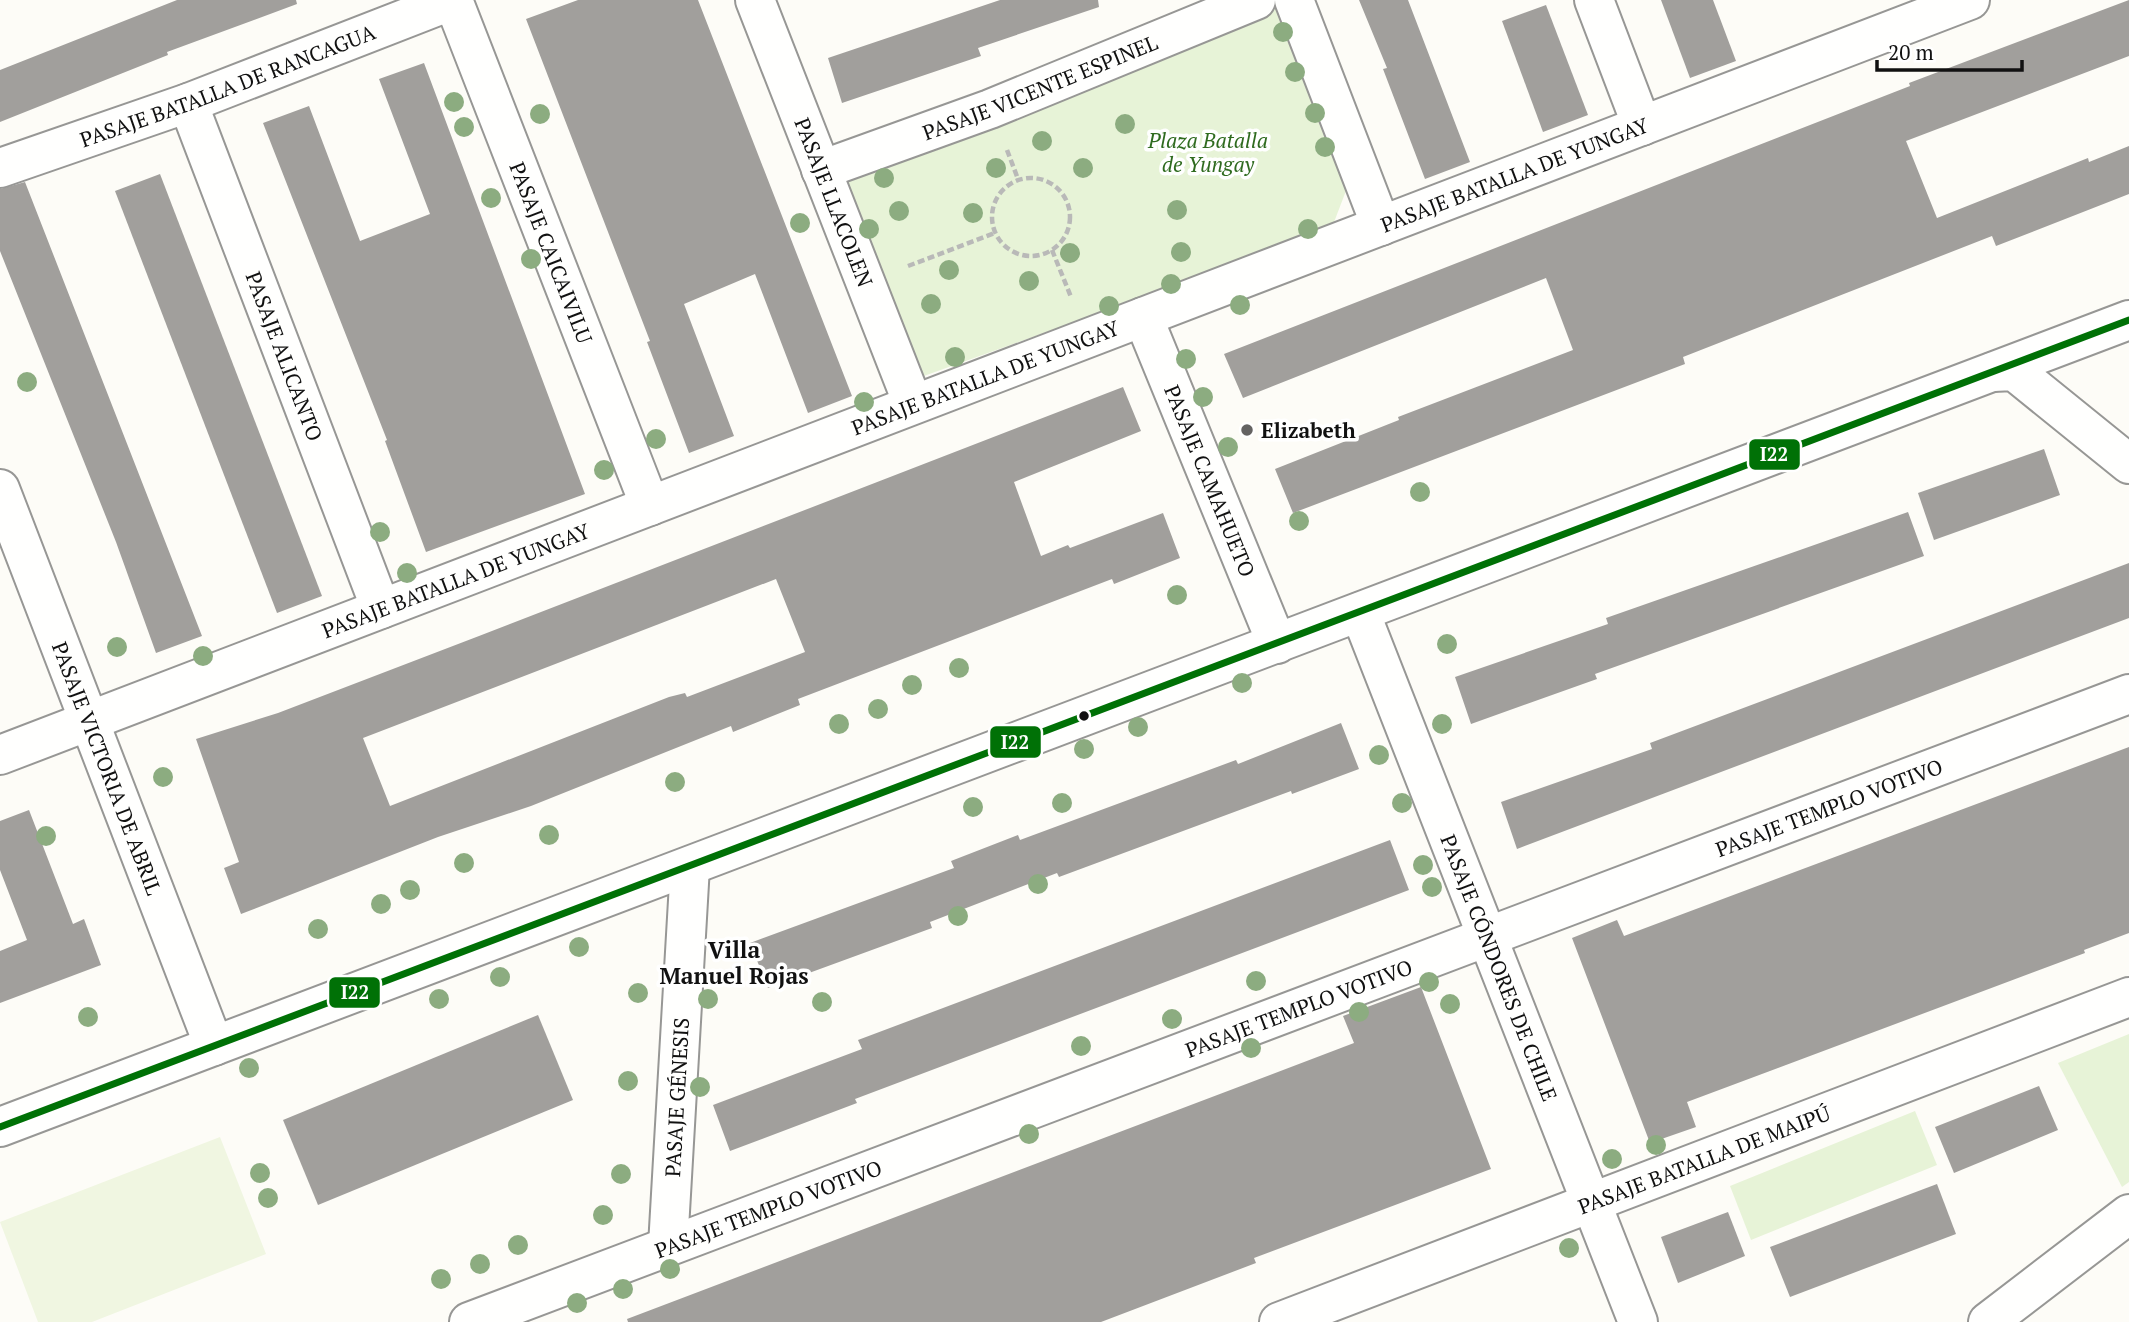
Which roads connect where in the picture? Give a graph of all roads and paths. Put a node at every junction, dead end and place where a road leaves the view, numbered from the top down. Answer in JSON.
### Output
{"nodes":[{"id":1,"x":453,"y":0,"type":"edge"},
{"id":2,"x":755,"y":0,"type":"edge"},
{"id":3,"x":1256,"y":0,"type":"edge"},
{"id":4,"x":1294,"y":0,"type":"edge"},
{"id":5,"x":1594,"y":0,"type":"edge"},
{"id":6,"x":1970,"y":0,"type":"edge"},
{"id":7,"x":1901,"y":12,"type":"edge"},
{"id":8,"x":188,"y":103,"type":"junction"},
{"id":9,"x":1642,"y":126,"type":"junction"},
{"id":10,"x":0,"y":168,"type":"edge"},
{"id":11,"x":821,"y":170,"type":"junction"},
{"id":12,"x":1381,"y":226,"type":"junction"},
{"id":13,"x":995,"y":233,"type":"junction"},
{"id":14,"x":865,"y":282,"type":"junction"},
{"id":15,"x":1143,"y":317,"type":"junction"},
{"id":16,"x":2129,"y":320,"type":"edge"},
{"id":17,"x":1993,"y":372,"type":"junction"},
{"id":18,"x":913,"y":404,"type":"junction"},
{"id":19,"x":2129,"y":464,"type":"edge"},
{"id":20,"x":0,"y":489,"type":"edge"},
{"id":21,"x":650,"y":506,"type":"junction"},
{"id":22,"x":381,"y":609,"type":"junction"},
{"id":23,"x":1360,"y":612,"type":"junction"},
{"id":24,"x":1276,"y":644,"type":"junction"},
{"id":25,"x":2129,"y":694,"type":"edge"},
{"id":26,"x":89,"y":720,"type":"junction"},
{"id":27,"x":0,"y":755,"type":"edge"},
{"id":28,"x":690,"y":866,"type":"junction"},
{"id":29,"x":1486,"y":935,"type":"junction"},
{"id":30,"x":2129,"y":997,"type":"edge"},
{"id":31,"x":214,"y":1046,"type":"junction"},
{"id":32,"x":0,"y":1128,"type":"edge"},
{"id":33,"x":1591,"y":1203,"type":"junction"},
{"id":34,"x":2129,"y":1214,"type":"edge"},
{"id":35,"x":668,"y":1246,"type":"junction"},
{"id":36,"x":469,"y":1322,"type":"edge"},
{"id":37,"x":1279,"y":1322,"type":"edge"},
{"id":38,"x":1637,"y":1322,"type":"edge"},
{"id":39,"x":1988,"y":1322,"type":"edge"}],
"edges":[{"from":1,"to":8,"type":"street","name":"PASAJE BATALLA DE RANCAGUA"},
{"from":1,"to":21,"type":"street","name":"PASAJE CAICAIVILU"},
{"from":2,"to":11,"type":"street","name":"PASAJE LLACOLEN"},
{"from":3,"to":11,"type":"street","name":"PASAJE VICENTE ESPINEL"},
{"from":4,"to":12,"type":"street"},
{"from":5,"to":9,"type":"street"},
{"from":6,"to":7,"type":"street","name":"PASAJE BATALLA DE YUNGAY"},
{"from":7,"to":9,"type":"street","name":"PASAJE BATALLA DE YUNGAY"},
{"from":8,"to":10,"type":"street","name":"PASAJE BATALLA DE RANCAGUA"},
{"from":8,"to":22,"type":"street","name":"PASAJE ALICANTO"},
{"from":9,"to":12,"type":"street","name":"PASAJE BATALLA DE YUNGAY"},
{"from":11,"to":14,"type":"street","name":"PASAJE LLACOLEN"},
{"from":12,"to":15,"type":"street","name":"PASAJE BATALLA DE YUNGAY"},
{"from":13,"to":13,"type":"path"},
{"from":13,"to":14,"type":"path"},
{"from":14,"to":18,"type":"street","name":"PASAJE LLACOLEN"},
{"from":15,"to":18,"type":"street","name":"PASAJE BATALLA DE YUNGAY"},
{"from":15,"to":24,"type":"street","name":"PASAJE CAMAHUETO"},
{"from":16,"to":17,"type":"street"},
{"from":17,"to":19,"type":"street"},
{"from":17,"to":23,"type":"street"},
{"from":18,"to":21,"type":"street","name":"PASAJE BATALLA DE YUNGAY"},
{"from":20,"to":26,"type":"street","name":"PASAJE VICTORIA DE ABRIL"},
{"from":21,"to":22,"type":"street","name":"PASAJE BATALLA DE YUNGAY"},
{"from":22,"to":26,"type":"street","name":"PASAJE BATALLA DE YUNGAY"},
{"from":23,"to":24,"type":"street"},
{"from":23,"to":29,"type":"street","name":"PASAJE CÓNDORES DE CHILE"},
{"from":24,"to":28,"type":"street"},
{"from":25,"to":29,"type":"street","name":"PASAJE TEMPLO VOTIVO"},
{"from":26,"to":27,"type":"street","name":"PASAJE BATALLA DE YUNGAY"},
{"from":26,"to":31,"type":"street","name":"PASAJE VICTORIA DE ABRIL"},
{"from":28,"to":31,"type":"street"},
{"from":28,"to":35,"type":"street","name":"PASAJE GÉNESIS"},
{"from":29,"to":33,"type":"street","name":"PASAJE CÓNDORES DE CHILE"},
{"from":29,"to":35,"type":"street","name":"PASAJE TEMPLO VOTIVO"},
{"from":30,"to":33,"type":"street","name":"PASAJE BATALLA DE MAIPÚ"},
{"from":31,"to":32,"type":"street"},
{"from":33,"to":37,"type":"street","name":"PASAJE BATALLA DE MAIPÚ"},
{"from":33,"to":38,"type":"street","name":"PASAJE CÓNDORES DE CHILE"},
{"from":34,"to":39,"type":"street"},
{"from":35,"to":36,"type":"street","name":"PASAJE TEMPLO VOTIVO"}]}
